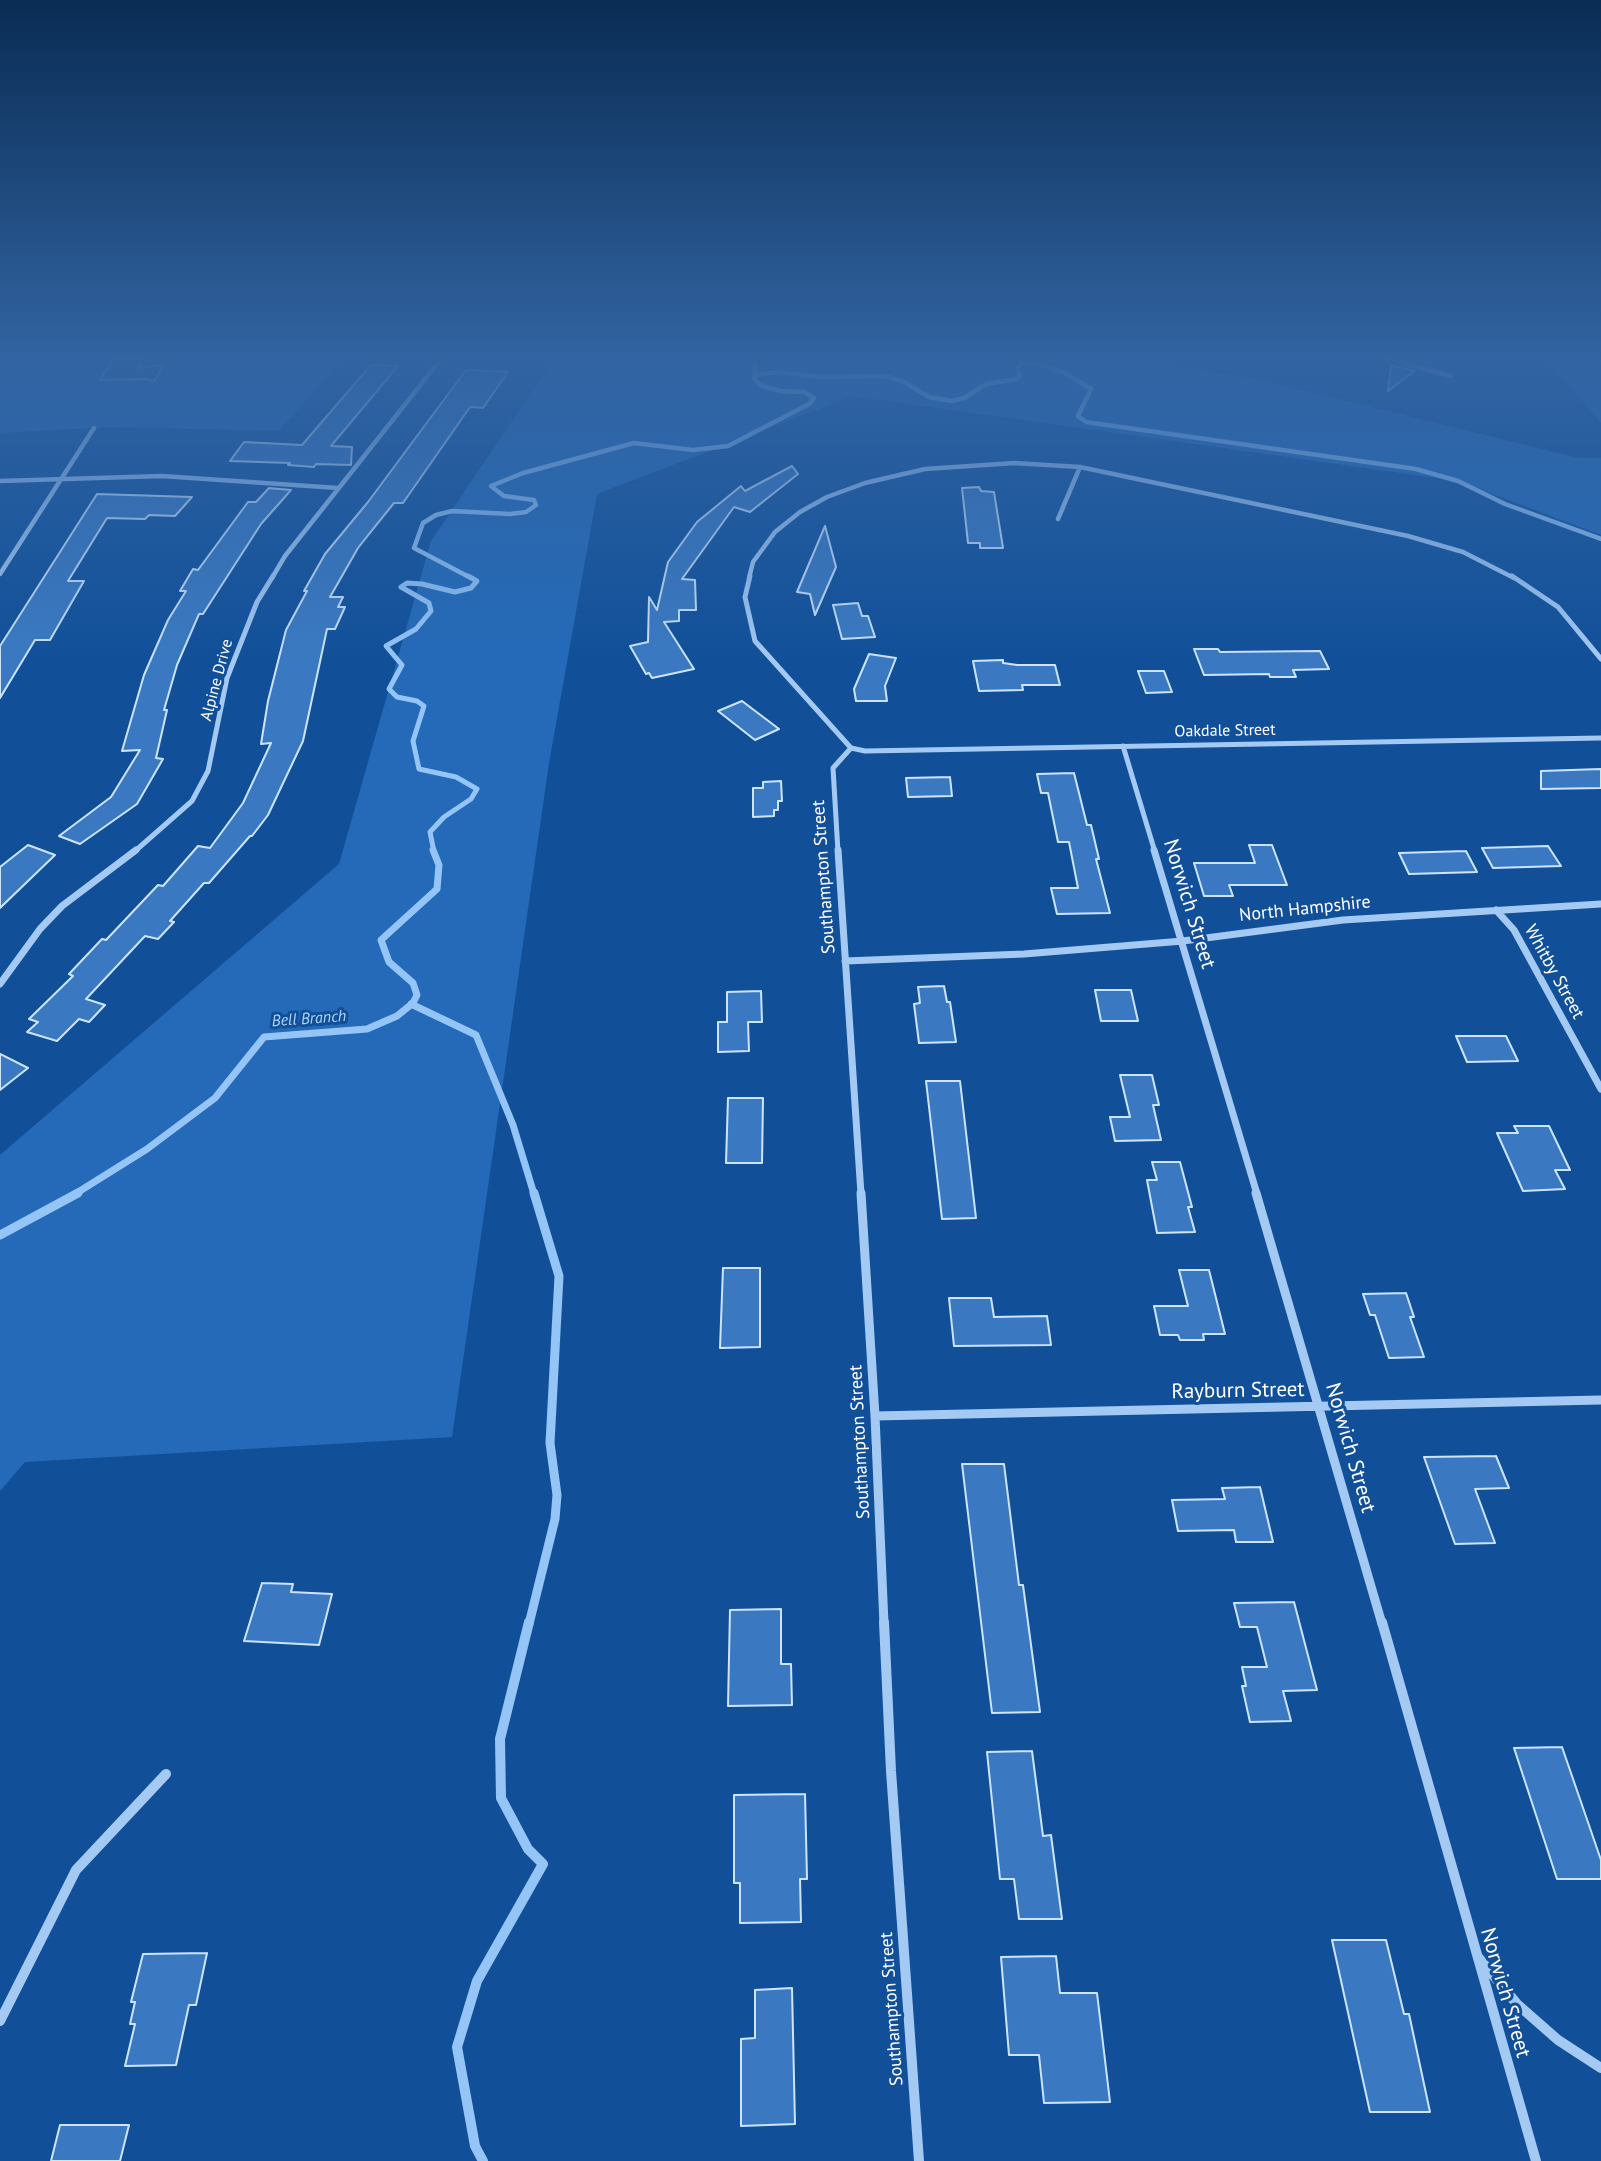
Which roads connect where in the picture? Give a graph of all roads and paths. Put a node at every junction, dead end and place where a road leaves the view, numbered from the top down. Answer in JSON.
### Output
{"nodes":[{"id":1,"x":75,"y":460,"type":"edge"},
{"id":2,"x":360,"y":460,"type":"edge"},
{"id":3,"x":1080,"y":467,"type":"junction"},
{"id":4,"x":65,"y":477,"type":"junction"},
{"id":5,"x":0,"y":481,"type":"edge"},
{"id":6,"x":338,"y":488,"type":"junction"},
{"id":7,"x":1058,"y":519,"type":"dead end"},
{"id":8,"x":0,"y":574,"type":"edge"},
{"id":9,"x":1601,"y":659,"type":"edge"},
{"id":10,"x":1601,"y":738,"type":"edge"},
{"id":11,"x":1123,"y":746,"type":"junction"},
{"id":12,"x":851,"y":748,"type":"junction"},
{"id":13,"x":1601,"y":904,"type":"edge"},
{"id":14,"x":1496,"y":910,"type":"junction"},
{"id":15,"x":1182,"y":941,"type":"junction"},
{"id":16,"x":845,"y":961,"type":"junction"},
{"id":17,"x":0,"y":984,"type":"edge"},
{"id":18,"x":1601,"y":1088,"type":"edge"},
{"id":19,"x":1601,"y":1400,"type":"edge"},
{"id":20,"x":1320,"y":1406,"type":"junction"},
{"id":21,"x":875,"y":1416,"type":"junction"},
{"id":22,"x":166,"y":1774,"type":"dead end"},
{"id":23,"x":1475,"y":1954,"type":"junction"},
{"id":24,"x":0,"y":2021,"type":"edge"},
{"id":25,"x":1601,"y":2068,"type":"edge"},
{"id":26,"x":919,"y":2161,"type":"edge"},
{"id":27,"x":1536,"y":2161,"type":"edge"}],
"edges":[{"from":1,"to":4,"type":"street"},
{"from":2,"to":6,"type":"street","name":"Alpine Drive"},
{"from":3,"to":7,"type":"street"},
{"from":3,"to":9,"type":"street"},
{"from":3,"to":12,"type":"street"},
{"from":4,"to":5,"type":"street"},
{"from":4,"to":6,"type":"street"},
{"from":4,"to":8,"type":"street"},
{"from":6,"to":17,"type":"street","name":"Alpine Drive"},
{"from":10,"to":11,"type":"street","name":"Oakdale Street"},
{"from":11,"to":12,"type":"street","name":"Oakdale Street"},
{"from":11,"to":15,"type":"street","name":"Norwich Street"},
{"from":12,"to":16,"type":"street","name":"Southampton Street"},
{"from":13,"to":14,"type":"street","name":"North Hampshire"},
{"from":14,"to":15,"type":"street","name":"North Hampshire"},
{"from":14,"to":18,"type":"street","name":"Whitby Street"},
{"from":15,"to":16,"type":"street","name":"North Hampshire"},
{"from":15,"to":20,"type":"street","name":"Norwich Street"},
{"from":16,"to":21,"type":"street","name":"Southampton Street"},
{"from":19,"to":20,"type":"street","name":"Rayburn Street"},
{"from":20,"to":21,"type":"street","name":"Rayburn Street"},
{"from":20,"to":23,"type":"street","name":"Norwich Street"},
{"from":21,"to":26,"type":"street","name":"Southampton Street"},
{"from":22,"to":24,"type":"street"},
{"from":23,"to":25,"type":"street"},
{"from":23,"to":27,"type":"street","name":"Norwich Street"}]}
